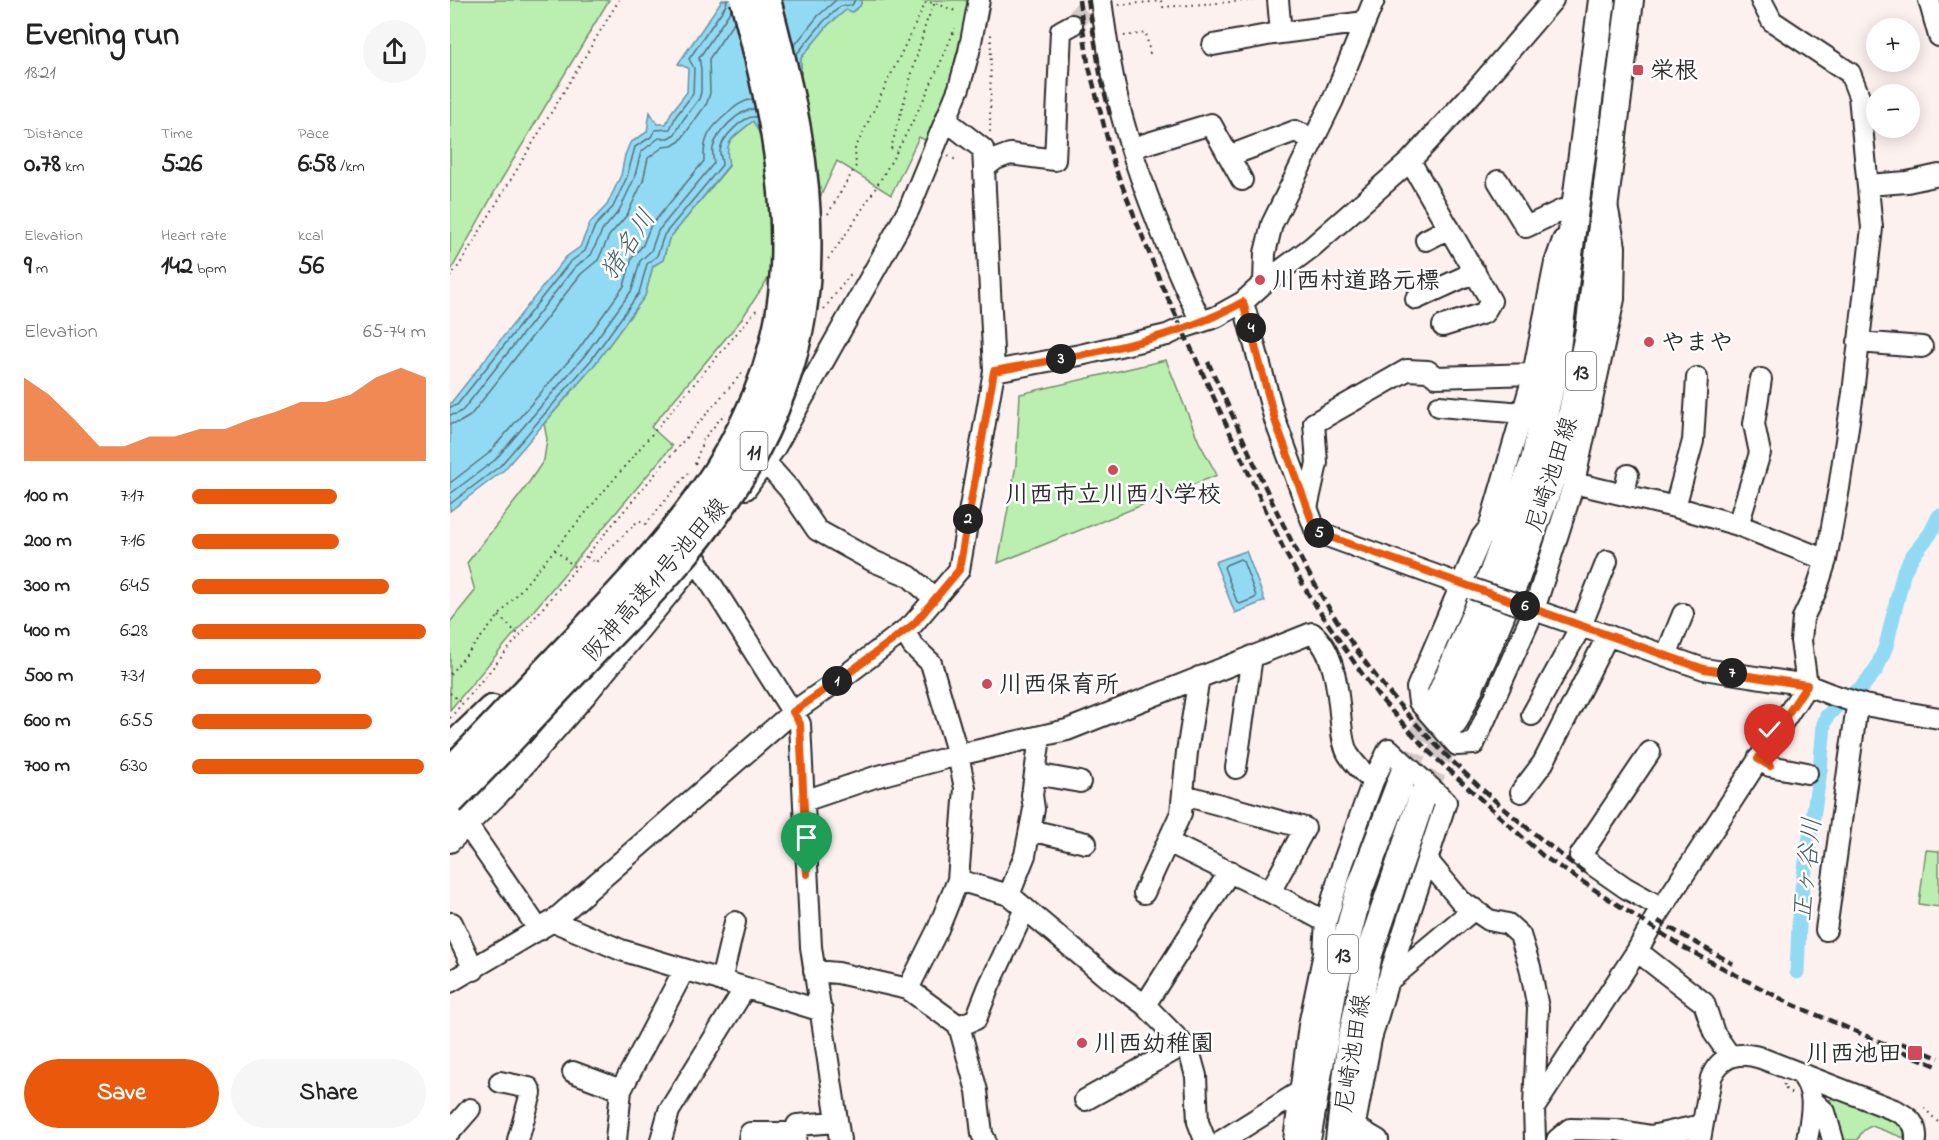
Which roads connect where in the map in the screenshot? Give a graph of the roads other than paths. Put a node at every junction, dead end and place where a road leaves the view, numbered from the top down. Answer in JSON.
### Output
{"nodes":[{"id":1,"x":745,"y":0,"type":"edge"},
{"id":2,"x":766,"y":0,"type":"edge"},
{"id":3,"x":1278,"y":0,"type":"edge"},
{"id":4,"x":1374,"y":0,"type":"edge"},
{"id":5,"x":1553,"y":0,"type":"edge"},
{"id":6,"x":1602,"y":0,"type":"edge"},
{"id":7,"x":1630,"y":0,"type":"edge"},
{"id":8,"x":1761,"y":0,"type":"edge"},
{"id":9,"x":1929,"y":0,"type":"edge"},
{"id":10,"x":971,"y":3,"type":"edge"},
{"id":11,"x":1102,"y":3,"type":"edge"},
{"id":12,"x":1365,"y":22,"type":"junction"},
{"id":13,"x":1072,"y":25,"type":"tunnel mouth"},
{"id":14,"x":1281,"y":33,"type":"junction"},
{"id":15,"x":1939,"y":36,"type":"edge"},
{"id":16,"x":1213,"y":45,"type":"dead end"},
{"id":17,"x":947,"y":121,"type":"junction"},
{"id":18,"x":1313,"y":139,"type":"junction"},
{"id":19,"x":1132,"y":148,"type":"junction"},
{"id":20,"x":1229,"y":156,"type":"junction"},
{"id":21,"x":983,"y":158,"type":"junction"},
{"id":22,"x":1410,"y":161,"type":"junction"},
{"id":23,"x":1939,"y":175,"type":"edge"},
{"id":24,"x":1242,"y":180,"type":"dead end"},
{"id":25,"x":1498,"y":181,"type":"dead end"},
{"id":26,"x":1868,"y":185,"type":"junction"},
{"id":27,"x":1606,"y":199,"type":"junction"},
{"id":28,"x":1575,"y":205,"type":"junction"},
{"id":29,"x":1449,"y":228,"type":"junction"},
{"id":30,"x":1426,"y":240,"type":"dead end"},
{"id":31,"x":1474,"y":272,"type":"junction"},
{"id":32,"x":1264,"y":283,"type":"junction"},
{"id":33,"x":1416,"y":299,"type":"dead end"},
{"id":34,"x":1243,"y":302,"type":"junction"},
{"id":35,"x":1201,"y":322,"type":"junction"},
{"id":36,"x":1443,"y":326,"type":"dead end"},
{"id":37,"x":1858,"y":342,"type":"junction"},
{"id":38,"x":1922,"y":347,"type":"dead end"},
{"id":39,"x":994,"y":371,"type":"junction"},
{"id":40,"x":1533,"y":374,"type":"junction"},
{"id":41,"x":1697,"y":378,"type":"dead end"},
{"id":42,"x":1761,"y":380,"type":"dead end"},
{"id":43,"x":1439,"y":406,"type":"dead end"},
{"id":44,"x":1523,"y":413,"type":"junction"},
{"id":45,"x":765,"y":462,"type":"junction"},
{"id":46,"x":1574,"y":483,"type":"junction"},
{"id":47,"x":1675,"y":507,"type":"junction"},
{"id":48,"x":1307,"y":508,"type":"junction"},
{"id":49,"x":1738,"y":525,"type":"junction"},
{"id":50,"x":676,"y":531,"type":"junction"},
{"id":51,"x":1826,"y":560,"type":"junction"},
{"id":52,"x":696,"y":561,"type":"junction"},
{"id":53,"x":1607,"y":561,"type":"dead end"},
{"id":54,"x":1467,"y":587,"type":"junction"},
{"id":55,"x":935,"y":599,"type":"junction"},
{"id":56,"x":1527,"y":607,"type":"junction"},
{"id":57,"x":630,"y":613,"type":"junction"},
{"id":58,"x":1683,"y":614,"type":"dead end"},
{"id":59,"x":1581,"y":626,"type":"junction"},
{"id":60,"x":904,"y":631,"type":"junction"},
{"id":61,"x":1608,"y":635,"type":"junction"},
{"id":62,"x":1252,"y":656,"type":"junction"},
{"id":63,"x":1666,"y":656,"type":"junction"},
{"id":64,"x":1199,"y":677,"type":"junction"},
{"id":65,"x":1807,"y":685,"type":"junction"},
{"id":66,"x":1854,"y":702,"type":"junction"},
{"id":67,"x":1437,"y":703,"type":"tunnel mouth"},
{"id":68,"x":793,"y":712,"type":"junction"},
{"id":69,"x":1532,"y":715,"type":"dead end"},
{"id":70,"x":1939,"y":718,"type":"edge"},
{"id":71,"x":1454,"y":722,"type":"tunnel mouth"},
{"id":72,"x":1040,"y":737,"type":"junction"},
{"id":73,"x":450,"y":750,"type":"edge"},
{"id":74,"x":1650,"y":752,"type":"dead end"},
{"id":75,"x":958,"y":755,"type":"junction"},
{"id":76,"x":1758,"y":759,"type":"junction"},
{"id":77,"x":1236,"y":768,"type":"dead end"},
{"id":78,"x":450,"y":772,"type":"edge"},
{"id":79,"x":1807,"y":773,"type":"dead end"},
{"id":80,"x":1035,"y":774,"type":"junction"},
{"id":81,"x":1403,"y":775,"type":"tunnel mouth"},
{"id":82,"x":1373,"y":781,"type":"junction"},
{"id":83,"x":1080,"y":782,"type":"dead end"},
{"id":84,"x":1521,"y":792,"type":"dead end"},
{"id":85,"x":1184,"y":795,"type":"junction"},
{"id":86,"x":1423,"y":795,"type":"tunnel mouth"},
{"id":87,"x":450,"y":801,"type":"edge"},
{"id":88,"x":804,"y":801,"type":"junction"},
{"id":89,"x":459,"y":824,"type":"edge"},
{"id":90,"x":1030,"y":830,"type":"junction"},
{"id":91,"x":450,"y":842,"type":"edge"},
{"id":92,"x":1168,"y":842,"type":"junction"},
{"id":93,"x":1086,"y":843,"type":"dead end"},
{"id":94,"x":1427,"y":860,"type":"junction"},
{"id":95,"x":1230,"y":871,"type":"junction"},
{"id":96,"x":958,"y":880,"type":"junction"},
{"id":97,"x":1270,"y":892,"type":"junction"},
{"id":98,"x":1144,"y":893,"type":"dead end"},
{"id":99,"x":1009,"y":895,"type":"junction"},
{"id":100,"x":1662,"y":908,"type":"junction"},
{"id":101,"x":1025,"y":909,"type":"junction"},
{"id":102,"x":1474,"y":909,"type":"junction"},
{"id":103,"x":455,"y":921,"type":"edge"},
{"id":104,"x":735,"y":922,"type":"dead end"},
{"id":105,"x":1326,"y":922,"type":"junction"},
{"id":106,"x":546,"y":926,"type":"junction"},
{"id":107,"x":1826,"y":930,"type":"dead end"},
{"id":108,"x":1637,"y":951,"type":"junction"},
{"id":109,"x":474,"y":970,"type":"junction"},
{"id":110,"x":684,"y":970,"type":"junction"},
{"id":111,"x":814,"y":971,"type":"junction"},
{"id":112,"x":721,"y":981,"type":"junction"},
{"id":113,"x":450,"y":982,"type":"edge"},
{"id":114,"x":1387,"y":982,"type":"junction"},
{"id":115,"x":745,"y":988,"type":"junction"},
{"id":116,"x":908,"y":989,"type":"junction"},
{"id":117,"x":1145,"y":1005,"type":"junction"},
{"id":118,"x":822,"y":1011,"type":"junction"},
{"id":119,"x":959,"y":1026,"type":"junction"},
{"id":120,"x":1184,"y":1046,"type":"junction"},
{"id":121,"x":1730,"y":1056,"type":"junction"},
{"id":122,"x":573,"y":1072,"type":"dead end"},
{"id":123,"x":1800,"y":1073,"type":"junction"},
{"id":124,"x":500,"y":1083,"type":"dead end"},
{"id":125,"x":621,"y":1090,"type":"junction"},
{"id":126,"x":1301,"y":1091,"type":"junction"},
{"id":127,"x":1085,"y":1100,"type":"dead end"},
{"id":128,"x":1813,"y":1101,"type":"junction"},
{"id":129,"x":1534,"y":1108,"type":"junction"},
{"id":130,"x":470,"y":1109,"type":"dead end"},
{"id":131,"x":839,"y":1131,"type":"edge"},
{"id":132,"x":450,"y":1132,"type":"edge"},
{"id":133,"x":1701,"y":1132,"type":"edge"},
{"id":134,"x":796,"y":1136,"type":"edge"},
{"id":135,"x":1349,"y":1136,"type":"edge"},
{"id":136,"x":518,"y":1140,"type":"edge"},
{"id":137,"x":616,"y":1140,"type":"edge"},
{"id":138,"x":661,"y":1140,"type":"edge"},
{"id":139,"x":749,"y":1140,"type":"edge"},
{"id":140,"x":985,"y":1140,"type":"edge"},
{"id":141,"x":1205,"y":1140,"type":"edge"},
{"id":142,"x":1223,"y":1140,"type":"edge"},
{"id":143,"x":1294,"y":1140,"type":"edge"},
{"id":144,"x":1307,"y":1140,"type":"edge"},
{"id":145,"x":1378,"y":1140,"type":"edge"},
{"id":146,"x":1535,"y":1140,"type":"edge"},
{"id":147,"x":1557,"y":1140,"type":"edge"},
{"id":148,"x":1807,"y":1140,"type":"edge"},
{"id":149,"x":1833,"y":1140,"type":"edge"},
{"id":150,"x":1916,"y":1140,"type":"edge"}],
"edges":[{"from":1,"to":50,"type":"highway","name":"阪神高速11号池田線","number":"11","bridge":true},
{"from":2,"to":57,"type":"highway","name":"阪神高速11号池田線","number":"11","bridge":true},
{"from":3,"to":14,"type":"street"},
{"from":4,"to":12,"type":"street"},
{"from":5,"to":22,"type":"street"},
{"from":6,"to":28,"type":"main road","name":"尼崎池田線","number":"13"},
{"from":7,"to":27,"type":"main road","name":"尼崎池田線","number":"13"},
{"from":8,"to":26,"type":"street"},
{"from":9,"to":15,"type":"street"},
{"from":10,"to":17,"type":"street"},
{"from":11,"to":19,"type":"street"},
{"from":12,"to":14,"type":"street"},
{"from":12,"to":18,"type":"street"},
{"from":13,"to":21,"type":"street"},
{"from":14,"to":16,"type":"street"},
{"from":17,"to":21,"type":"street"},
{"from":17,"to":45,"type":"street"},
{"from":18,"to":20,"type":"street"},
{"from":18,"to":32,"type":"street"},
{"from":19,"to":20,"type":"street"},
{"from":19,"to":35,"type":"street"},
{"from":20,"to":24,"type":"street"},
{"from":21,"to":39,"type":"street"},
{"from":22,"to":29,"type":"street"},
{"from":22,"to":32,"type":"street"},
{"from":23,"to":26,"type":"street"},
{"from":25,"to":28,"type":"street"},
{"from":26,"to":37,"type":"street"},
{"from":27,"to":46,"type":"street"},
{"from":27,"to":71,"type":"main road","name":"尼崎池田線","number":"13"},
{"from":28,"to":40,"type":"street"},
{"from":28,"to":67,"type":"main road","name":"尼崎池田線","number":"13"},
{"from":29,"to":30,"type":"street"},
{"from":29,"to":31,"type":"street"},
{"from":31,"to":33,"type":"street"},
{"from":31,"to":36,"type":"street"},
{"from":32,"to":34,"type":"street"},
{"from":34,"to":35,"type":"street"},
{"from":34,"to":48,"type":"street"},
{"from":35,"to":39,"type":"street"},
{"from":37,"to":38,"type":"street"},
{"from":37,"to":51,"type":"street"},
{"from":39,"to":55,"type":"street"},
{"from":40,"to":44,"type":"street"},
{"from":40,"to":48,"type":"street"},
{"from":41,"to":47,"type":"street"},
{"from":42,"to":49,"type":"street"},
{"from":43,"to":44,"type":"street"},
{"from":44,"to":54,"type":"street"},
{"from":45,"to":52,"type":"street"},
{"from":45,"to":55,"type":"street"},
{"from":46,"to":47,"type":"street"},
{"from":46,"to":56,"type":"street"},
{"from":47,"to":49,"type":"street"},
{"from":48,"to":54,"type":"street"},
{"from":49,"to":51,"type":"street"},
{"from":50,"to":73,"type":"highway","bridge":true},
{"from":50,"to":78,"type":"highway","name":"阪神高速11号池田線","number":"11","bridge":true},
{"from":51,"to":65,"type":"street"},
{"from":52,"to":68,"type":"street"},
{"from":52,"to":89,"type":"street"},
{"from":53,"to":59,"type":"street"},
{"from":54,"to":56,"type":"street","bridge":true},
{"from":54,"to":56,"type":"street"},
{"from":55,"to":60,"type":"street"},
{"from":56,"to":59,"type":"street"},
{"from":57,"to":87,"type":"highway","name":"阪神高速11号池田線","number":"11","bridge":true},
{"from":57,"to":89,"type":"highway","bridge":true},
{"from":58,"to":63,"type":"street"},
{"from":59,"to":61,"type":"street"},
{"from":59,"to":69,"type":"street"},
{"from":60,"to":68,"type":"street"},
{"from":60,"to":75,"type":"street"},
{"from":61,"to":63,"type":"street"},
{"from":61,"to":84,"type":"street"},
{"from":62,"to":64,"type":"street"},
{"from":62,"to":77,"type":"street"},
{"from":62,"to":82,"type":"street"},
{"from":63,"to":65,"type":"street"},
{"from":64,"to":72,"type":"street"},
{"from":64,"to":85,"type":"street"},
{"from":65,"to":66,"type":"street"},
{"from":65,"to":76,"type":"street"},
{"from":66,"to":70,"type":"street"},
{"from":66,"to":107,"type":"street"},
{"from":68,"to":88,"type":"street"},
{"from":68,"to":106,"type":"street"},
{"from":72,"to":75,"type":"street"},
{"from":72,"to":80,"type":"street"},
{"from":74,"to":100,"type":"street"},
{"from":75,"to":88,"type":"street"},
{"from":75,"to":96,"type":"street"},
{"from":76,"to":79,"type":"street"},
{"from":76,"to":100,"type":"street"},
{"from":80,"to":83,"type":"street"},
{"from":80,"to":90,"type":"street"},
{"from":81,"to":144,"type":"main road","name":"尼崎池田線","number":"13"},
{"from":82,"to":94,"type":"street"},
{"from":82,"to":105,"type":"street"},
{"from":85,"to":92,"type":"street"},
{"from":85,"to":97,"type":"street"},
{"from":86,"to":135,"type":"main road","name":"尼崎池田線","number":"13"},
{"from":88,"to":111,"type":"street"},
{"from":89,"to":91,"type":"street"},
{"from":89,"to":106,"type":"street"},
{"from":90,"to":93,"type":"street"},
{"from":90,"to":99,"type":"street"},
{"from":92,"to":95,"type":"street"},
{"from":92,"to":98,"type":"street"},
{"from":94,"to":102,"type":"street"},
{"from":94,"to":114,"type":"street"},
{"from":95,"to":97,"type":"street"},
{"from":95,"to":117,"type":"street"},
{"from":96,"to":99,"type":"street"},
{"from":96,"to":116,"type":"street"},
{"from":97,"to":105,"type":"street"},
{"from":99,"to":101,"type":"street"},
{"from":100,"to":108,"type":"street"},
{"from":101,"to":117,"type":"street"},
{"from":101,"to":119,"type":"street"},
{"from":102,"to":114,"type":"street"},
{"from":102,"to":129,"type":"street"},
{"from":103,"to":109,"type":"street"},
{"from":104,"to":112,"type":"street"},
{"from":105,"to":126,"type":"street"},
{"from":106,"to":109,"type":"street"},
{"from":106,"to":110,"type":"street"},
{"from":108,"to":121,"type":"street"},
{"from":108,"to":129,"type":"street"},
{"from":109,"to":113,"type":"street"},
{"from":110,"to":112,"type":"street"},
{"from":110,"to":125,"type":"street"},
{"from":111,"to":116,"type":"street"},
{"from":111,"to":118,"type":"street"},
{"from":112,"to":115,"type":"street"},
{"from":114,"to":135,"type":"street"},
{"from":115,"to":118,"type":"street"},
{"from":115,"to":138,"type":"street"},
{"from":116,"to":119,"type":"street"},
{"from":117,"to":120,"type":"street"},
{"from":118,"to":131,"type":"street"},
{"from":119,"to":140,"type":"street"},
{"from":120,"to":127,"type":"street"},
{"from":120,"to":141,"type":"street"},
{"from":121,"to":123,"type":"street"},
{"from":121,"to":133,"type":"street"},
{"from":122,"to":125,"type":"street"},
{"from":123,"to":128,"type":"street"},
{"from":123,"to":150,"type":"street"},
{"from":124,"to":136,"type":"street"},
{"from":125,"to":137,"type":"street"},
{"from":126,"to":142,"type":"street"},
{"from":126,"to":143,"type":"street"},
{"from":128,"to":148,"type":"street"},
{"from":128,"to":149,"type":"street"},
{"from":129,"to":146,"type":"street"},
{"from":130,"to":132,"type":"street"},
{"from":131,"to":134,"type":"street"},
{"from":133,"to":147,"type":"street"},
{"from":134,"to":139,"type":"street"},
{"from":135,"to":145,"type":"street"}]}
